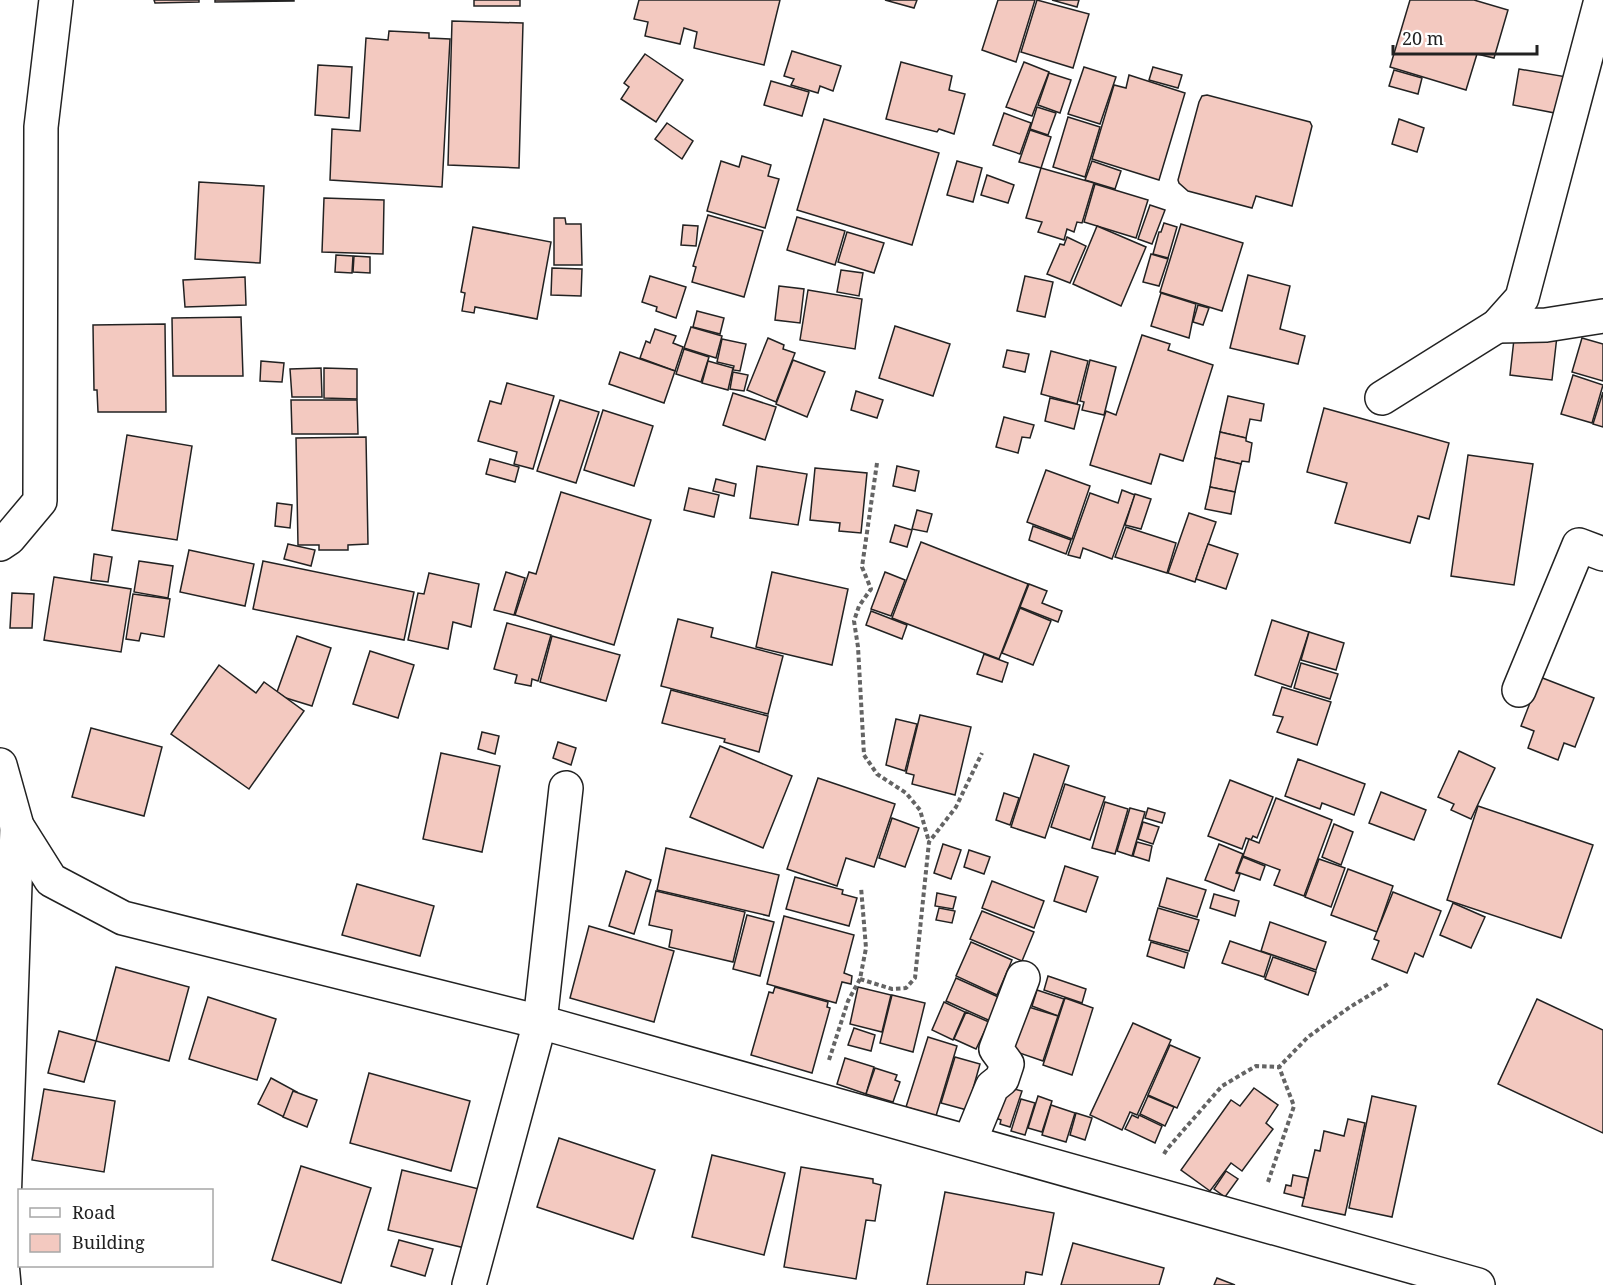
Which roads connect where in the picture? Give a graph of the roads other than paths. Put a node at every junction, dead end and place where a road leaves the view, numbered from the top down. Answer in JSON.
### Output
{"nodes":[{"id":1,"x":56,"y":0,"type":"edge"},
{"id":2,"x":1601,"y":0,"type":"edge"},
{"id":3,"x":1603,"y":316,"type":"edge"},
{"id":4,"x":1497,"y":326,"type":"junction"},
{"id":5,"x":1382,"y":398,"type":"dead end"},
{"id":6,"x":0,"y":544,"type":"edge"},
{"id":7,"x":1603,"y":554,"type":"edge"},
{"id":8,"x":1519,"y":690,"type":"dead end"},
{"id":9,"x":0,"y":765,"type":"edge"},
{"id":10,"x":566,"y":788,"type":"dead end"},
{"id":11,"x":16,"y":826,"type":"junction"},
{"id":12,"x":1023,"y":978,"type":"dead end"},
{"id":13,"x":540,"y":1022,"type":"junction"},
{"id":14,"x":970,"y":1141,"type":"junction"},
{"id":15,"x":4,"y":1285,"type":"edge"},
{"id":16,"x":469,"y":1285,"type":"edge"},
{"id":17,"x":1478,"y":1285,"type":"edge"}],
"edges":[{"from":1,"to":6,"type":"street"},
{"from":2,"to":4,"type":"street"},
{"from":3,"to":4,"type":"street"},
{"from":4,"to":5,"type":"street"},
{"from":7,"to":8,"type":"street"},
{"from":9,"to":11,"type":"street"},
{"from":10,"to":13,"type":"street"},
{"from":11,"to":13,"type":"street"},
{"from":11,"to":15,"type":"street"},
{"from":12,"to":14,"type":"street"},
{"from":13,"to":14,"type":"street"},
{"from":13,"to":16,"type":"street"},
{"from":14,"to":17,"type":"street"}]}
